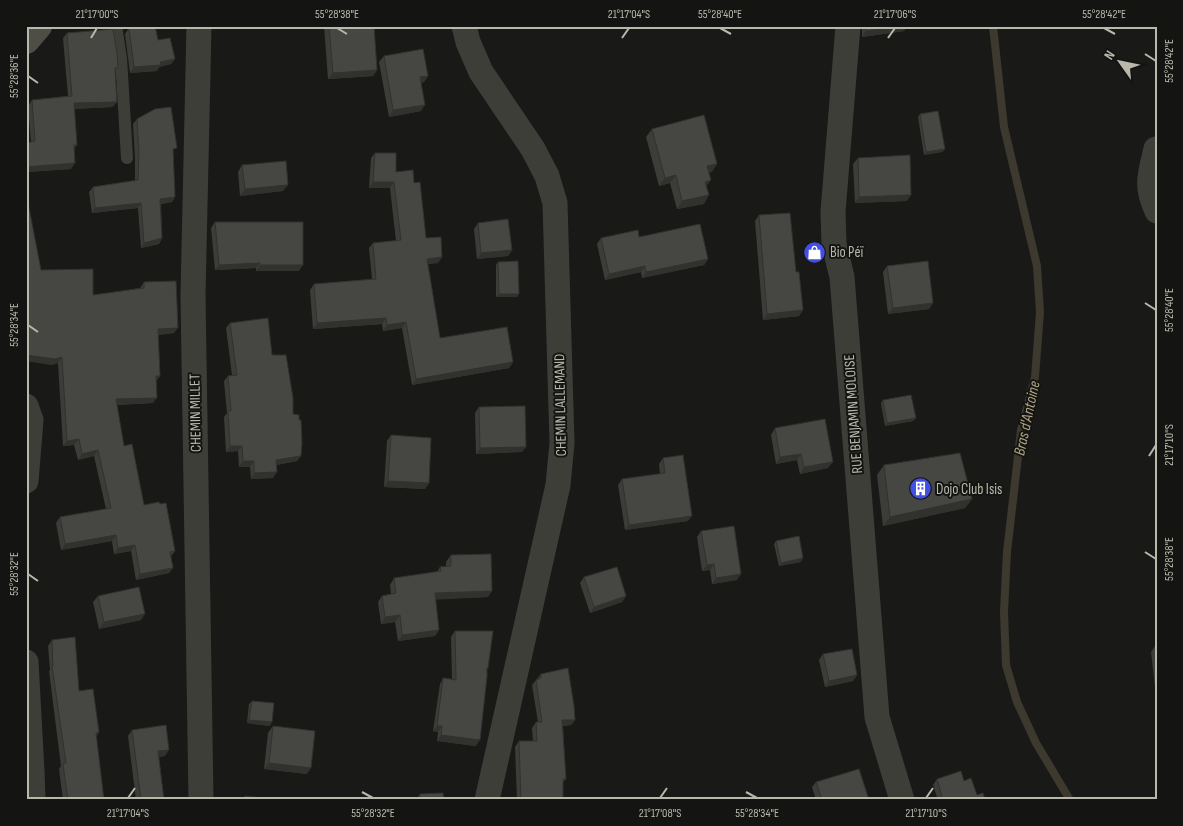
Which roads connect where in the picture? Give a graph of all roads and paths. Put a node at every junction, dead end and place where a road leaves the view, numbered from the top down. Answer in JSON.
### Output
{"nodes":[{"id":1,"x":38,"y":26,"type":"edge"},
{"id":2,"x":116,"y":26,"type":"edge"},
{"id":3,"x":199,"y":26,"type":"edge"},
{"id":4,"x":464,"y":26,"type":"edge"},
{"id":5,"x":848,"y":26,"type":"edge"},
{"id":6,"x":26,"y":40,"type":"edge"},
{"id":7,"x":1156,"y":149,"type":"edge"},
{"id":8,"x":127,"y":158,"type":"dead end"},
{"id":9,"x":1157,"y":211,"type":"edge"},
{"id":10,"x":26,"y":406,"type":"edge"},
{"id":11,"x":26,"y":481,"type":"edge"},
{"id":12,"x":26,"y":662,"type":"edge"},
{"id":13,"x":32,"y":800,"type":"edge"},
{"id":14,"x":201,"y":800,"type":"edge"},
{"id":15,"x":487,"y":800,"type":"edge"},
{"id":16,"x":902,"y":800,"type":"edge"}],
"edges":[{"from":1,"to":6,"type":"main road"},
{"from":2,"to":8,"type":"lane"},
{"from":3,"to":14,"type":"street","name":"CHEMIN MILLET"},
{"from":4,"to":15,"type":"street","name":"CHEMIN LALLEMAND"},
{"from":5,"to":16,"type":"street","name":"RUE BENJAMIN MOLOISE"},
{"from":7,"to":9,"type":"street"},
{"from":10,"to":11,"type":"street"},
{"from":12,"to":13,"type":"street"}]}
